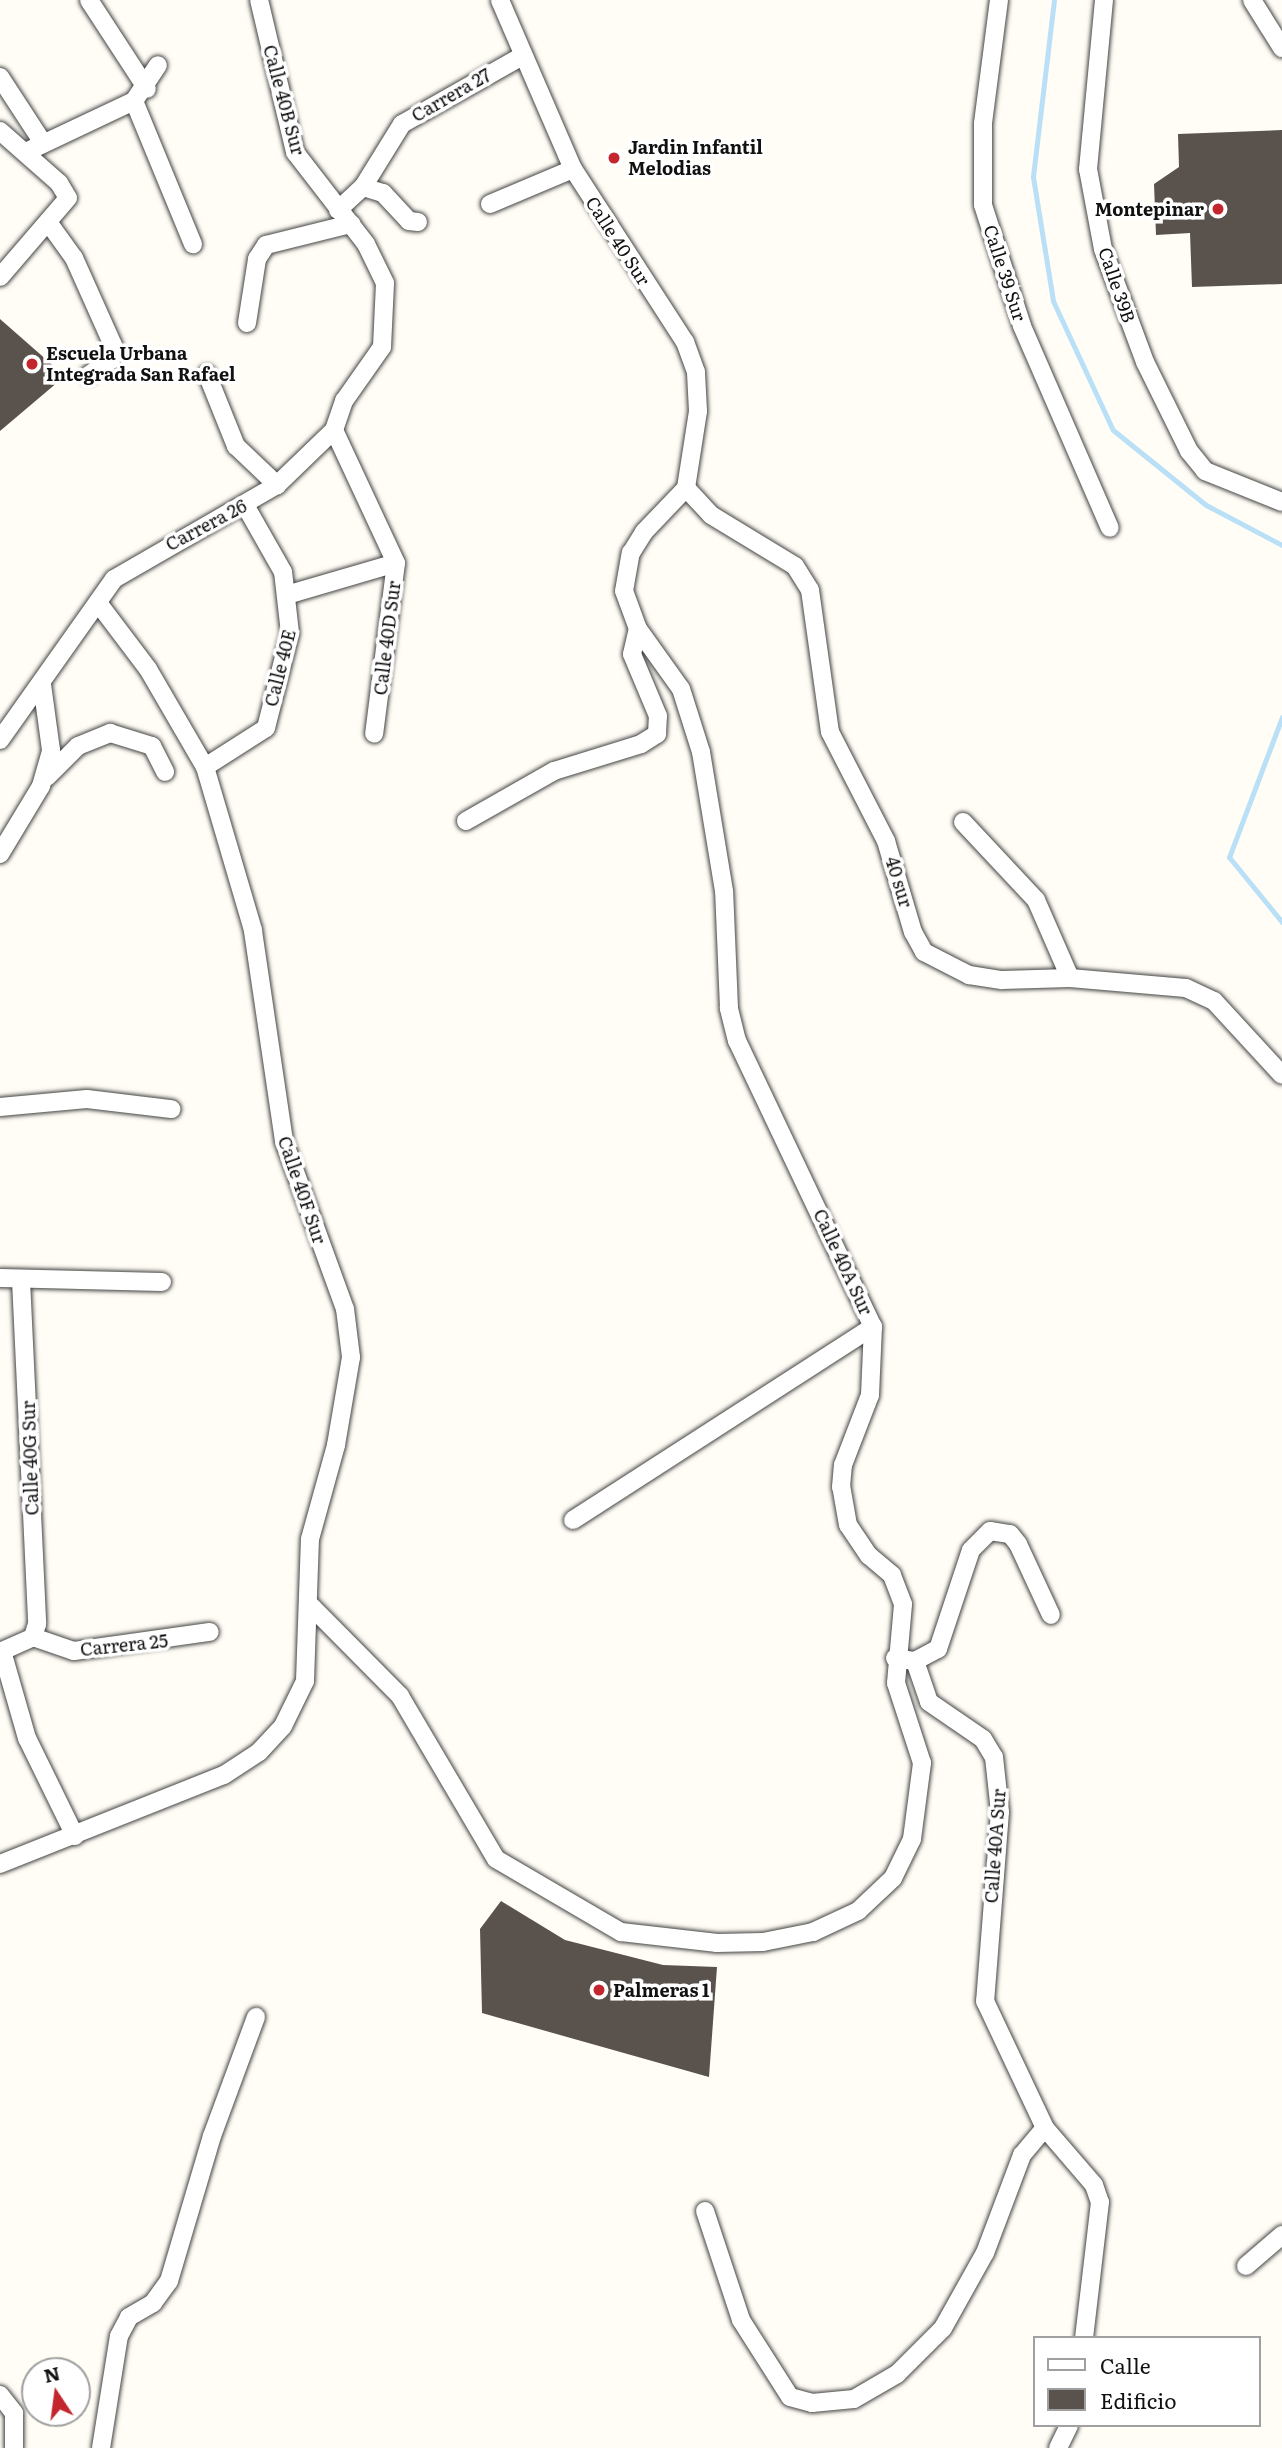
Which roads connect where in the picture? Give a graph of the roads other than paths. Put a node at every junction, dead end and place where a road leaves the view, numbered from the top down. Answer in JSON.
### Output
{"nodes":[{"id":1,"x":89,"y":0,"type":"edge"},
{"id":2,"x":259,"y":0,"type":"edge"},
{"id":3,"x":500,"y":0,"type":"edge"},
{"id":4,"x":999,"y":0,"type":"edge"},
{"id":5,"x":1104,"y":0,"type":"edge"},
{"id":6,"x":1252,"y":0,"type":"edge"},
{"id":7,"x":1282,"y":48,"type":"edge"},
{"id":8,"x":522,"y":56,"type":"junction"},
{"id":9,"x":158,"y":65,"type":"dead end"},
{"id":10,"x":0,"y":76,"type":"edge"},
{"id":11,"x":140,"y":95,"type":"junction"},
{"id":12,"x":0,"y":131,"type":"edge"},
{"id":13,"x":43,"y":143,"type":"junction"},
{"id":14,"x":26,"y":152,"type":"junction"},
{"id":15,"x":573,"y":169,"type":"junction"},
{"id":16,"x":363,"y":187,"type":"junction"},
{"id":17,"x":490,"y":204,"type":"dead end"},
{"id":18,"x":338,"y":210,"type":"junction"},
{"id":19,"x":48,"y":222,"type":"junction"},
{"id":20,"x":418,"y":222,"type":"dead end"},
{"id":21,"x":351,"y":224,"type":"junction"},
{"id":22,"x":193,"y":244,"type":"dead end"},
{"id":23,"x":0,"y":277,"type":"edge"},
{"id":24,"x":387,"y":300,"type":"joint"},
{"id":25,"x":247,"y":323,"type":"dead end"},
{"id":26,"x":206,"y":374,"type":"dead end"},
{"id":27,"x":89,"y":375,"type":"dead end"},
{"id":28,"x":334,"y":430,"type":"junction"},
{"id":29,"x":277,"y":485,"type":"junction"},
{"id":30,"x":686,"y":488,"type":"junction"},
{"id":31,"x":1282,"y":502,"type":"edge"},
{"id":32,"x":244,"y":505,"type":"junction"},
{"id":33,"x":1110,"y":528,"type":"dead end"},
{"id":34,"x":396,"y":563,"type":"junction"},
{"id":35,"x":290,"y":594,"type":"junction"},
{"id":36,"x":98,"y":603,"type":"junction"},
{"id":37,"x":638,"y":629,"type":"junction"},
{"id":38,"x":42,"y":684,"type":"junction"},
{"id":39,"x":374,"y":734,"type":"dead end"},
{"id":40,"x":0,"y":740,"type":"edge"},
{"id":41,"x":205,"y":767,"type":"junction"},
{"id":42,"x":165,"y":772,"type":"dead end"},
{"id":43,"x":41,"y":786,"type":"junction"},
{"id":44,"x":466,"y":821,"type":"dead end"},
{"id":45,"x":963,"y":822,"type":"dead end"},
{"id":46,"x":0,"y":854,"type":"edge"},
{"id":47,"x":1070,"y":978,"type":"junction"},
{"id":48,"x":1282,"y":1075,"type":"edge"},
{"id":49,"x":0,"y":1107,"type":"edge"},
{"id":50,"x":171,"y":1109,"type":"dead end"},
{"id":51,"x":0,"y":1278,"type":"edge"},
{"id":52,"x":21,"y":1280,"type":"junction"},
{"id":53,"x":162,"y":1282,"type":"dead end"},
{"id":54,"x":873,"y":1327,"type":"junction"},
{"id":55,"x":573,"y":1520,"type":"dead end"},
{"id":56,"x":311,"y":1606,"type":"junction"},
{"id":57,"x":1051,"y":1615,"type":"dead end"},
{"id":58,"x":210,"y":1632,"type":"dead end"},
{"id":59,"x":33,"y":1637,"type":"junction"},
{"id":60,"x":1,"y":1652,"type":"edge"},
{"id":61,"x":895,"y":1658,"type":"junction"},
{"id":62,"x":915,"y":1661,"type":"junction"},
{"id":63,"x":75,"y":1836,"type":"junction"},
{"id":64,"x":0,"y":1864,"type":"edge"},
{"id":65,"x":256,"y":2017,"type":"dead end"},
{"id":66,"x":1045,"y":2128,"type":"junction"},
{"id":67,"x":705,"y":2211,"type":"dead end"},
{"id":68,"x":1282,"y":2235,"type":"edge"},
{"id":69,"x":1246,"y":2266,"type":"dead end"},
{"id":70,"x":1084,"y":2336,"type":"edge"},
{"id":71,"x":0,"y":2395,"type":"edge"},
{"id":72,"x":1068,"y":2427,"type":"edge"},
{"id":73,"x":14,"y":2448,"type":"edge"},
{"id":74,"x":101,"y":2448,"type":"edge"},
{"id":75,"x":1058,"y":2448,"type":"edge"}],
"edges":[{"from":1,"to":11,"type":"street"},
{"from":2,"to":18,"type":"street","name":"Calle 40B Sur"},
{"from":3,"to":8,"type":"street","name":"Calle 40 Sur"},
{"from":4,"to":33,"type":"street","name":"Calle 39 Sur"},
{"from":5,"to":31,"type":"street","name":"Calle 39B"},
{"from":6,"to":7,"type":"street"},
{"from":8,"to":15,"type":"street","name":"Calle 40 Sur"},
{"from":8,"to":16,"type":"street","name":"Carrera 27"},
{"from":9,"to":11,"type":"street"},
{"from":10,"to":13,"type":"street"},
{"from":11,"to":13,"type":"street"},
{"from":11,"to":22,"type":"street"},
{"from":12,"to":14,"type":"street"},
{"from":13,"to":14,"type":"street"},
{"from":14,"to":19,"type":"street"},
{"from":15,"to":17,"type":"street"},
{"from":15,"to":30,"type":"street","name":"Calle 40 Sur"},
{"from":16,"to":18,"type":"street","name":"Carrera 27"},
{"from":16,"to":20,"type":"street"},
{"from":18,"to":21,"type":"street","name":"Calle 40B Sur"},
{"from":19,"to":23,"type":"street"},
{"from":19,"to":27,"type":"street"},
{"from":21,"to":24,"type":"street","name":"Calle 40B Sur"},
{"from":21,"to":25,"type":"street"},
{"from":24,"to":28,"type":"street","name":"Carrera 26"},
{"from":26,"to":29,"type":"street"},
{"from":28,"to":29,"type":"street","name":"Carrera 26"},
{"from":28,"to":34,"type":"street","name":"Calle 40D Sur"},
{"from":29,"to":32,"type":"street","name":"Carrera 26"},
{"from":30,"to":37,"type":"street","name":"Calle 40A Sur"},
{"from":30,"to":47,"type":"street","name":"40 sur"},
{"from":32,"to":35,"type":"street"},
{"from":32,"to":36,"type":"street","name":"Carrera 26"},
{"from":34,"to":35,"type":"street"},
{"from":34,"to":39,"type":"street","name":"Calle 40D Sur"},
{"from":35,"to":41,"type":"street","name":"Calle 40E"},
{"from":36,"to":38,"type":"street","name":"Carrera 26"},
{"from":36,"to":41,"type":"street","name":"Calle 40F Sur"},
{"from":37,"to":44,"type":"street"},
{"from":37,"to":54,"type":"street","name":"Calle 40A Sur"},
{"from":38,"to":40,"type":"street","name":"Carrera 26"},
{"from":38,"to":43,"type":"street"},
{"from":41,"to":56,"type":"street","name":"Calle 40F Sur"},
{"from":42,"to":43,"type":"street"},
{"from":43,"to":46,"type":"street"},
{"from":45,"to":47,"type":"street"},
{"from":47,"to":48,"type":"street","name":"40 sur"},
{"from":49,"to":50,"type":"street"},
{"from":51,"to":52,"type":"street"},
{"from":52,"to":53,"type":"street"},
{"from":52,"to":59,"type":"street","name":"Calle 40G Sur"},
{"from":54,"to":55,"type":"street"},
{"from":54,"to":61,"type":"street","name":"Calle 40A Sur"},
{"from":56,"to":61,"type":"street","name":"Calle 40A Sur"},
{"from":56,"to":63,"type":"street","name":"Calle 40F Sur"},
{"from":57,"to":62,"type":"street"},
{"from":58,"to":59,"type":"street","name":"Carrera 25"},
{"from":59,"to":60,"type":"street"},
{"from":60,"to":63,"type":"street"},
{"from":61,"to":62,"type":"street"},
{"from":62,"to":66,"type":"street","name":"Calle 40A Sur"},
{"from":63,"to":64,"type":"street","name":"Calle 40F Sur"},
{"from":65,"to":74,"type":"street"},
{"from":66,"to":67,"type":"street"},
{"from":66,"to":70,"type":"street","name":"Calle 40A Sur"},
{"from":68,"to":69,"type":"street"},
{"from":71,"to":73,"type":"street"},
{"from":72,"to":75,"type":"street"}]}
